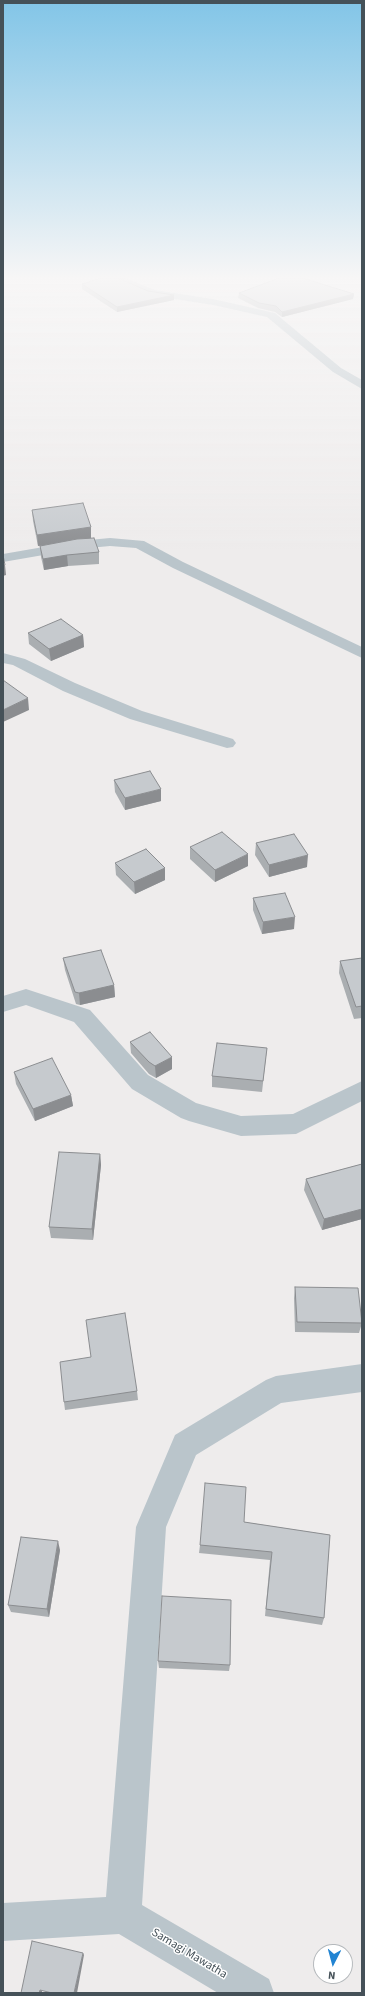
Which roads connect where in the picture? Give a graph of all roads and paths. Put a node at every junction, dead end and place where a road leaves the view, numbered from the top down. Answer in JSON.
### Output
{"nodes":[{"id":1,"x":335,"y":368,"type":"edge"},
{"id":2,"x":362,"y":385,"type":"edge"},
{"id":3,"x":3,"y":558,"type":"edge"},
{"id":4,"x":362,"y":653,"type":"edge"},
{"id":5,"x":3,"y":658,"type":"edge"},
{"id":6,"x":227,"y":743,"type":"dead end"},
{"id":7,"x":3,"y":1004,"type":"edge"},
{"id":8,"x":362,"y":1090,"type":"edge"},
{"id":9,"x":362,"y":1378,"type":"edge"},
{"id":10,"x":123,"y":1915,"type":"junction"},
{"id":11,"x":3,"y":1922,"type":"edge"},
{"id":12,"x":255,"y":1993,"type":"edge"}],
"edges":[{"from":1,"to":2,"type":"street"},
{"from":3,"to":4,"type":"street"},
{"from":5,"to":6,"type":"street"},
{"from":7,"to":8,"type":"street"},
{"from":9,"to":10,"type":"street"},
{"from":10,"to":11,"type":"street"},
{"from":10,"to":12,"type":"street","name":"Samagi Mawatha"}]}
